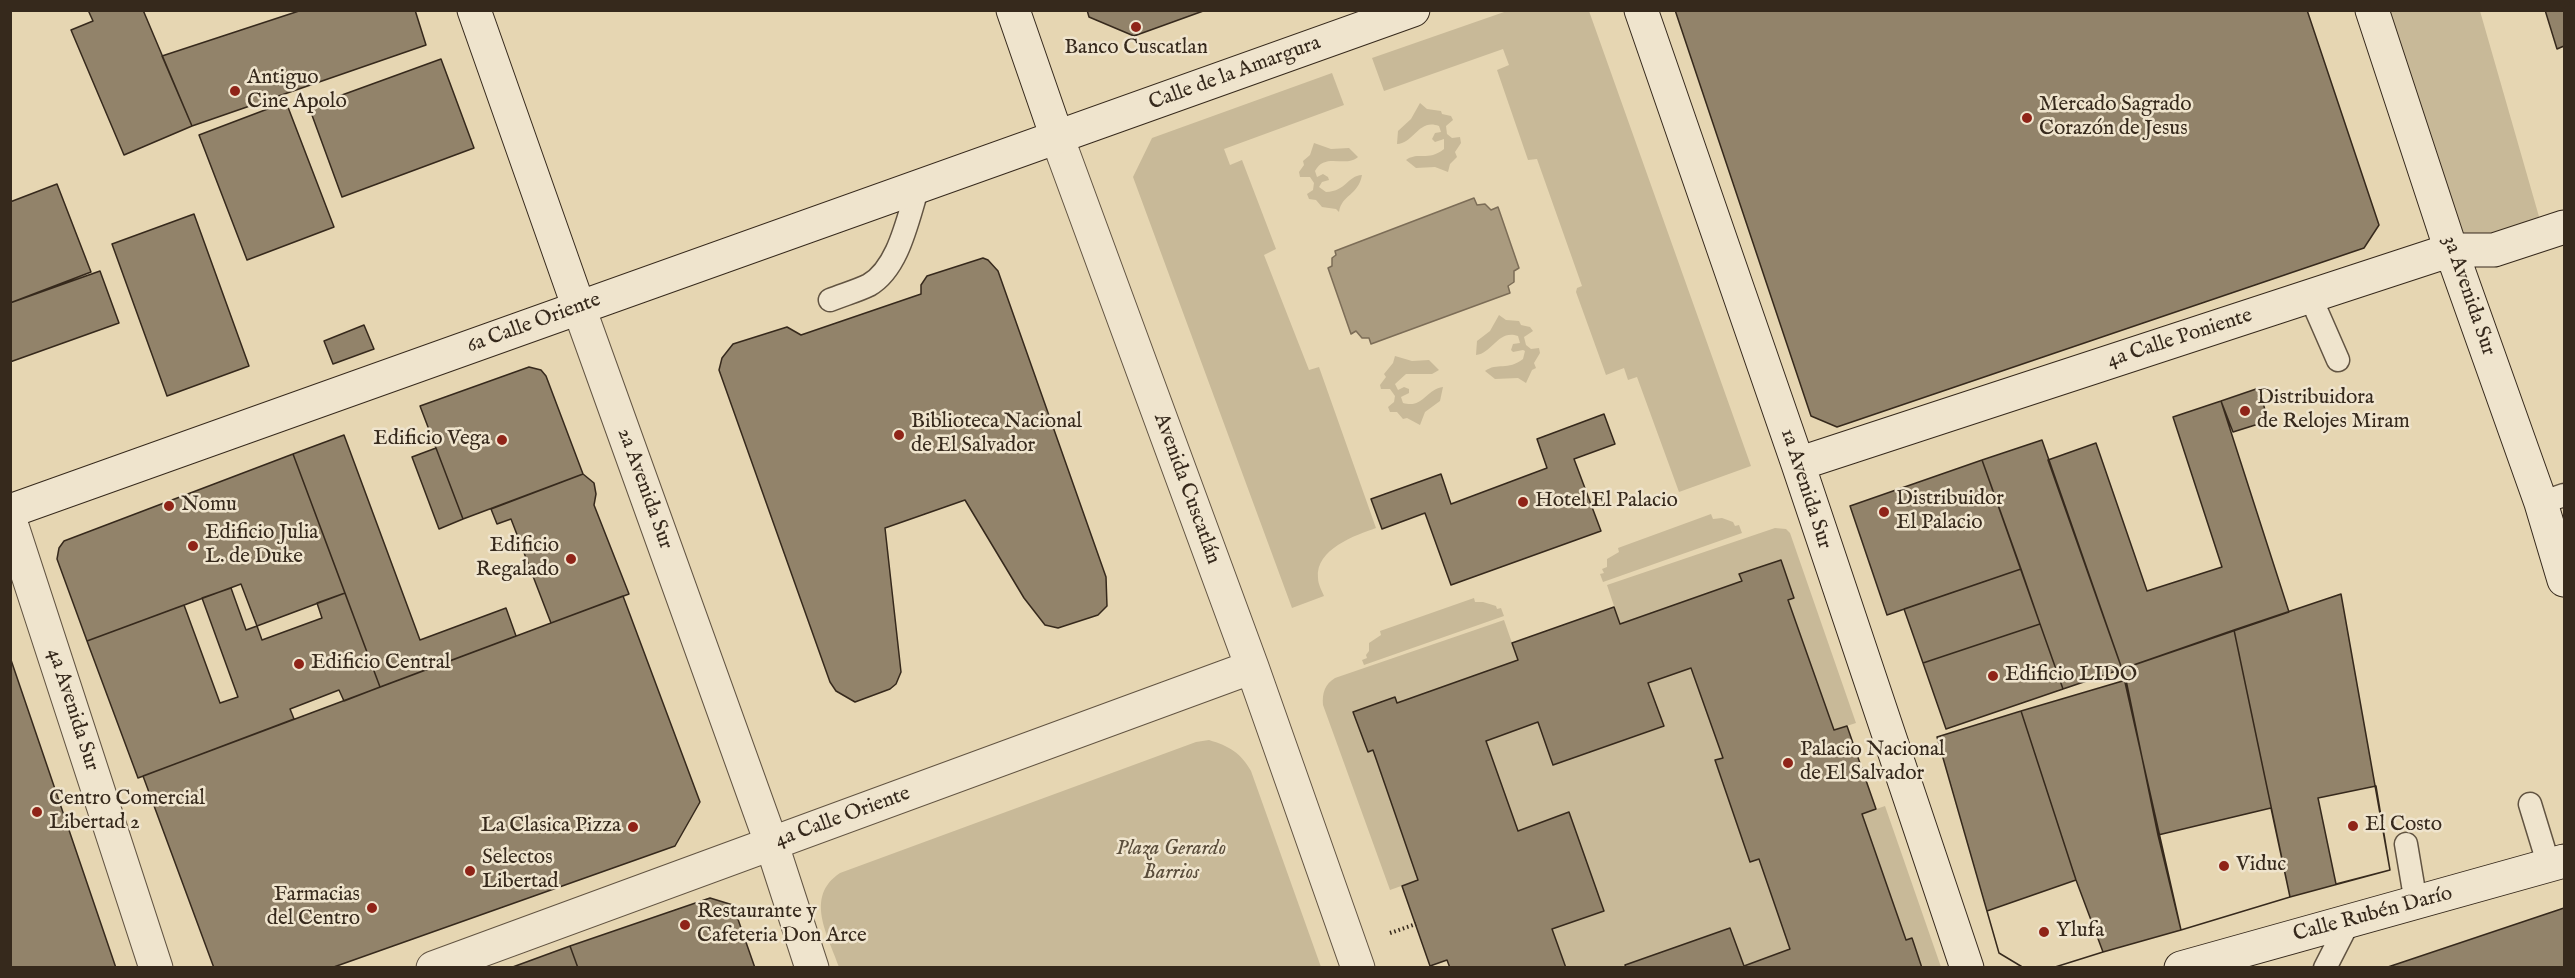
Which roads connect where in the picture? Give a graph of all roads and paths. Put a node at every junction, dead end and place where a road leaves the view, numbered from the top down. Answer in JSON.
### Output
{"nodes":[{"id":1,"x":474,"y":10,"type":"edge"},
{"id":2,"x":1013,"y":10,"type":"edge"},
{"id":3,"x":1413,"y":10,"type":"edge"},
{"id":4,"x":1641,"y":10,"type":"edge"},
{"id":5,"x":2372,"y":10,"type":"edge"},
{"id":6,"x":1056,"y":137,"type":"junction"},
{"id":7,"x":918,"y":187,"type":"junction"},
{"id":8,"x":2565,"y":227,"type":"edge"},
{"id":9,"x":2451,"y":250,"type":"junction"},
{"id":10,"x":2310,"y":296,"type":"junction"},
{"id":11,"x":830,"y":300,"type":"dead end"},
{"id":12,"x":579,"y":308,"type":"junction"},
{"id":13,"x":2338,"y":360,"type":"dead end"},
{"id":14,"x":1798,"y":464,"type":"junction"},
{"id":15,"x":2553,"y":499,"type":"edge"},
{"id":16,"x":10,"y":511,"type":"edge"},
{"id":17,"x":10,"y":520,"type":"edge"},
{"id":18,"x":2565,"y":580,"type":"edge"},
{"id":19,"x":1251,"y":667,"type":"junction"},
{"id":20,"x":2530,"y":804,"type":"dead end"},
{"id":21,"x":772,"y":844,"type":"junction"},
{"id":22,"x":2406,"y":844,"type":"dead end"},
{"id":23,"x":2557,"y":864,"type":"edge"},
{"id":24,"x":2416,"y":903,"type":"junction"},
{"id":25,"x":2349,"y":921,"type":"junction"},
{"id":26,"x":1416,"y":924,"type":"dead end"},
{"id":27,"x":1390,"y":933,"type":"dead end"},
{"id":28,"x":156,"y":968,"type":"edge"},
{"id":29,"x":433,"y":968,"type":"edge"},
{"id":30,"x":812,"y":968,"type":"edge"},
{"id":31,"x":1358,"y":968,"type":"edge"},
{"id":32,"x":1967,"y":968,"type":"edge"},
{"id":33,"x":2181,"y":968,"type":"edge"},
{"id":34,"x":2325,"y":968,"type":"edge"}],
"edges":[{"from":1,"to":12,"type":"street","name":"2a Avenida Sur"},
{"from":2,"to":6,"type":"street","name":"Avenida Cuscatlán"},
{"from":3,"to":6,"type":"street","name":"Calle de la Amargura"},
{"from":4,"to":14,"type":"street","name":"1a Avenida Sur"},
{"from":5,"to":9,"type":"street","name":"3a Avenida Sur"},
{"from":6,"to":7,"type":"street","name":"6a Calle Oriente"},
{"from":6,"to":19,"type":"street","name":"Avenida Cuscatlán"},
{"from":7,"to":11,"type":"lane"},
{"from":7,"to":12,"type":"street","name":"6a Calle Oriente"},
{"from":8,"to":9,"type":"street","name":"4a Calle Poniente"},
{"from":9,"to":10,"type":"street","name":"4a Calle Poniente"},
{"from":9,"to":15,"type":"street","name":"3a Avenida Sur"},
{"from":10,"to":13,"type":"lane"},
{"from":10,"to":14,"type":"street","name":"4a Calle Poniente"},
{"from":12,"to":16,"type":"street","name":"6a Calle Oriente"},
{"from":12,"to":21,"type":"street","name":"2a Avenida Sur"},
{"from":14,"to":32,"type":"street","name":"1a Avenida Sur"},
{"from":15,"to":18,"type":"street","name":"3a Avenida Sur"},
{"from":17,"to":28,"type":"street","name":"4a Avenida Sur"},
{"from":19,"to":21,"type":"street","name":"4a Calle Oriente"},
{"from":19,"to":31,"type":"street","name":"Avenida Cuscatlán"},
{"from":20,"to":23,"type":"lane"},
{"from":21,"to":29,"type":"street","name":"4a Calle Oriente"},
{"from":21,"to":30,"type":"street","name":"2a Avenida Sur"},
{"from":22,"to":24,"type":"lane"},
{"from":23,"to":24,"type":"street","name":"Calle Rubén Darío"},
{"from":24,"to":25,"type":"street","name":"Calle Rubén Darío"},
{"from":25,"to":33,"type":"street","name":"Calle Rubén Darío"},
{"from":25,"to":34,"type":"lane"},
{"from":26,"to":27,"type":"path"}]}
